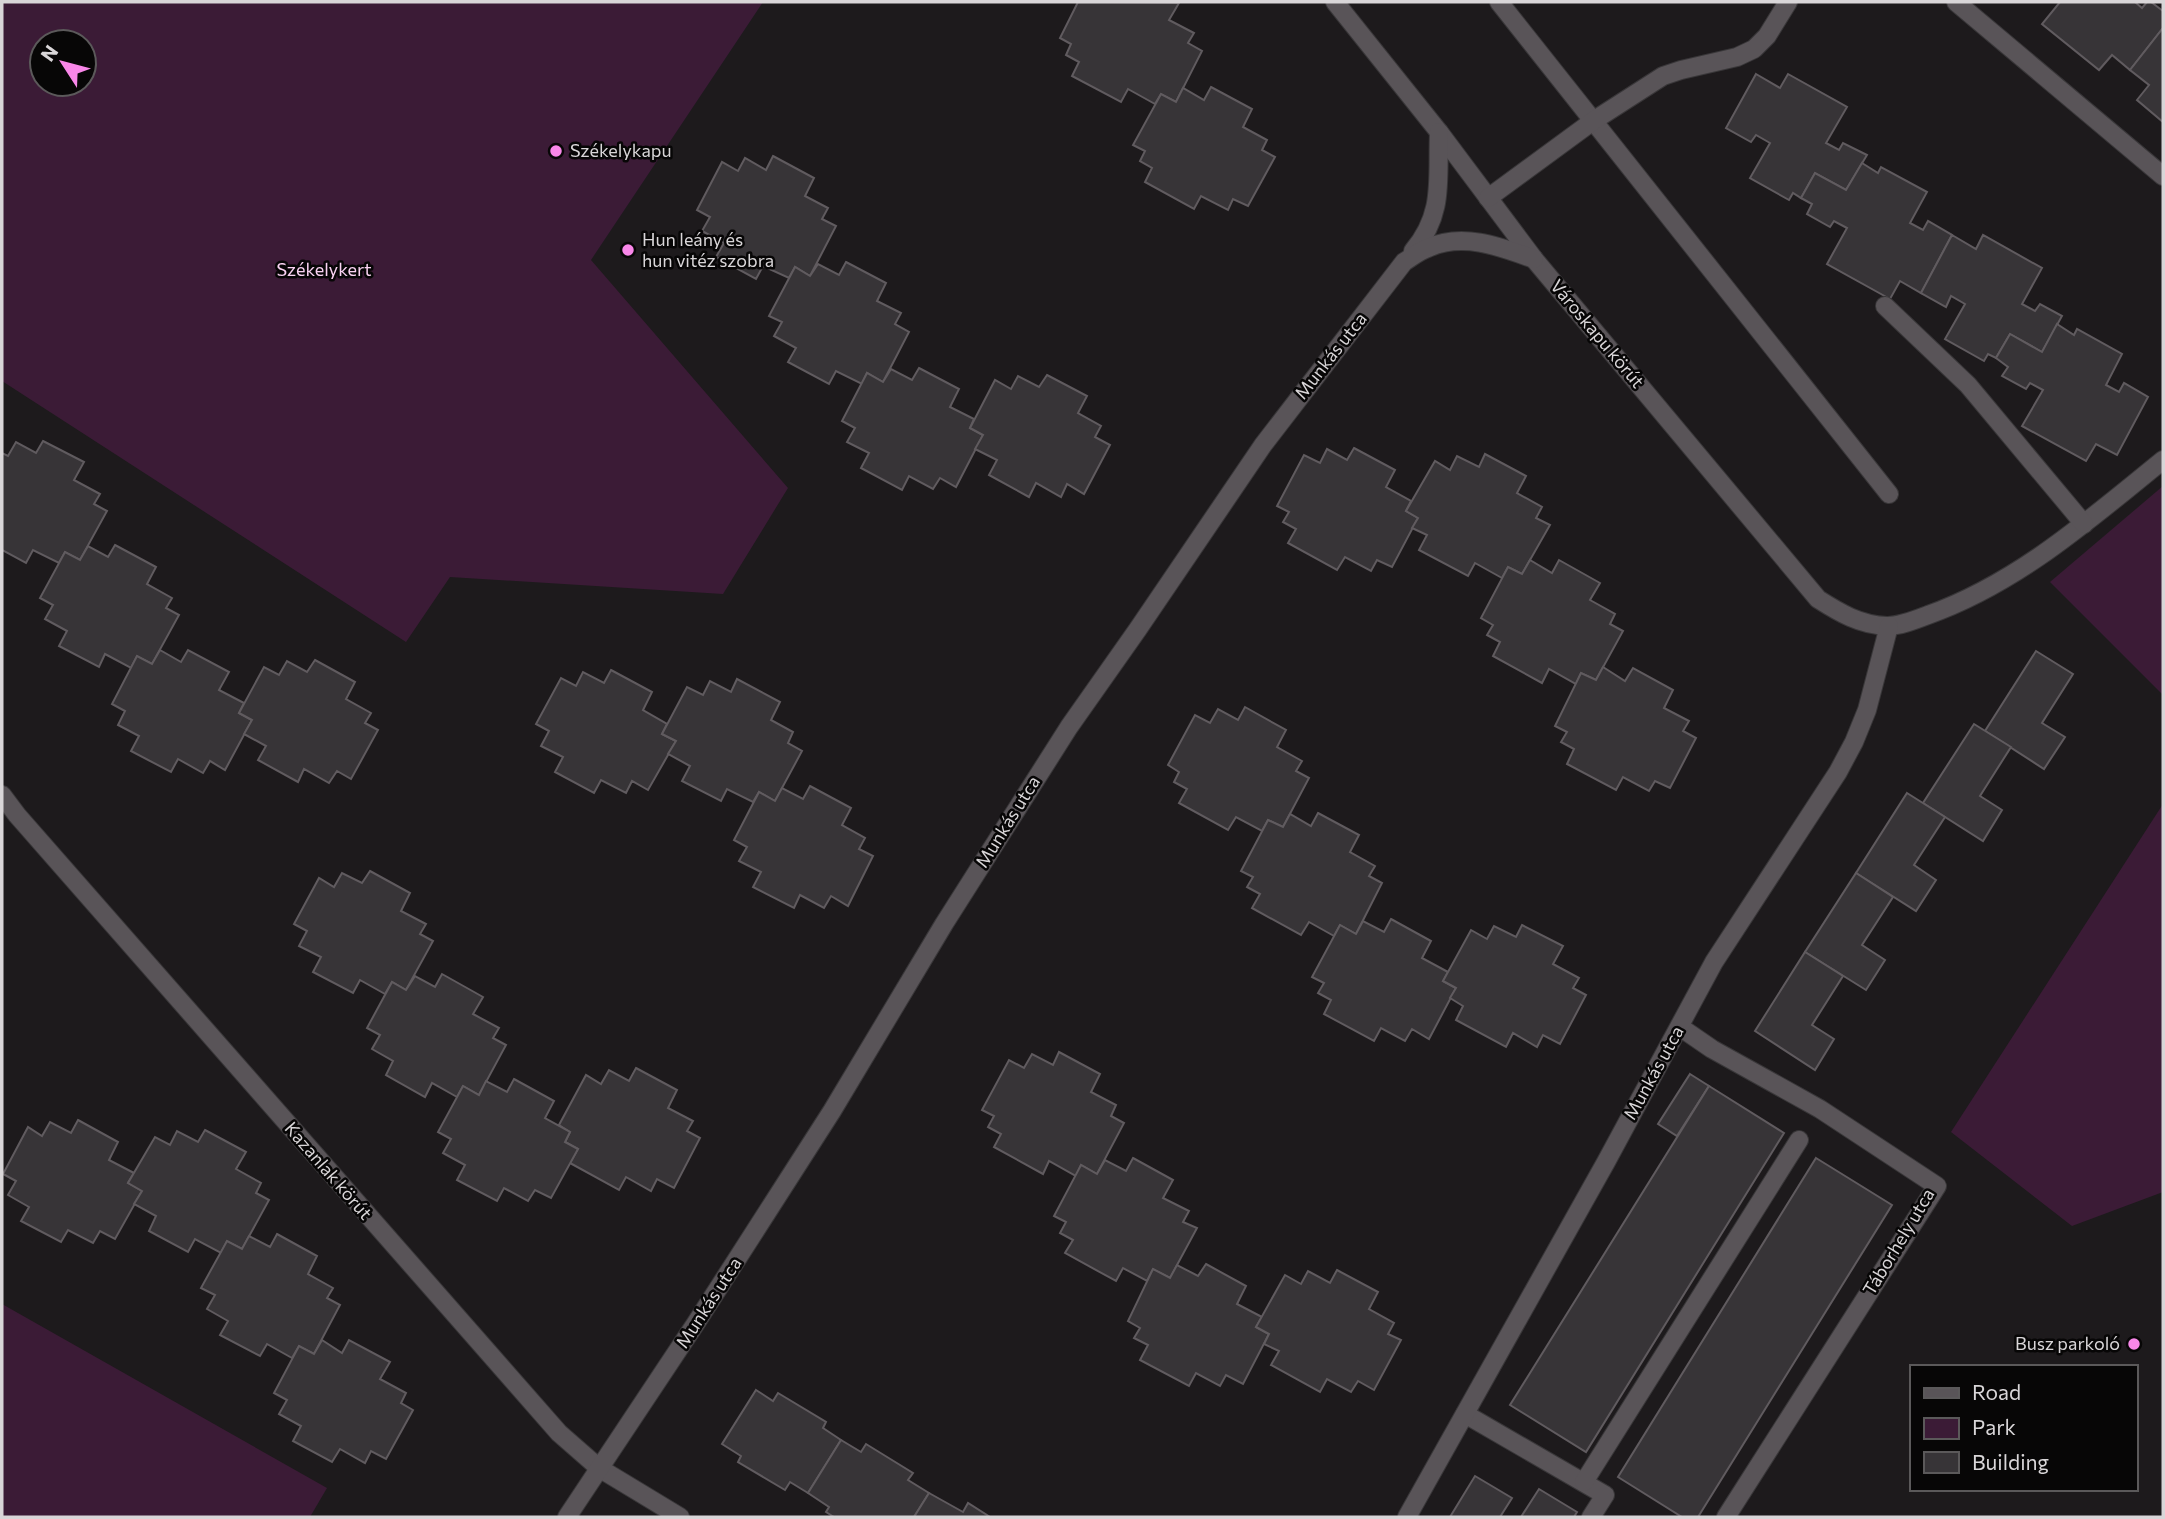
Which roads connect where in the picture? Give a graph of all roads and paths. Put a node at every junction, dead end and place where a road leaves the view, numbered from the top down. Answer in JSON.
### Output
{"nodes":[{"id":1,"x":1335,"y":2,"type":"edge"},
{"id":2,"x":1499,"y":2,"type":"edge"},
{"id":3,"x":1788,"y":2,"type":"edge"},
{"id":4,"x":1956,"y":2,"type":"edge"},
{"id":5,"x":1593,"y":121,"type":"junction"},
{"id":6,"x":1438,"y":132,"type":"junction"},
{"id":7,"x":2163,"y":176,"type":"edge"},
{"id":8,"x":1488,"y":198,"type":"junction"},
{"id":9,"x":1534,"y":259,"type":"junction"},
{"id":10,"x":1404,"y":262,"type":"junction"},
{"id":11,"x":1885,"y":306,"type":"dead end"},
{"id":12,"x":2163,"y":460,"type":"edge"},
{"id":13,"x":1889,"y":494,"type":"dead end"},
{"id":14,"x":2084,"y":524,"type":"junction"},
{"id":15,"x":1889,"y":626,"type":"junction"},
{"id":16,"x":2,"y":795,"type":"edge"},
{"id":17,"x":1680,"y":1027,"type":"junction"},
{"id":18,"x":1799,"y":1140,"type":"dead end"},
{"id":19,"x":1465,"y":1415,"type":"junction"},
{"id":20,"x":599,"y":1468,"type":"junction"},
{"id":21,"x":1584,"y":1482,"type":"junction"},
{"id":22,"x":567,"y":1517,"type":"edge"},
{"id":23,"x":680,"y":1517,"type":"edge"},
{"id":24,"x":1408,"y":1517,"type":"edge"},
{"id":25,"x":1591,"y":1517,"type":"edge"},
{"id":26,"x":1726,"y":1517,"type":"edge"}],
"edges":[{"from":1,"to":6,"type":"street","name":"Városkapu körút"},
{"from":2,"to":5,"type":"street"},
{"from":3,"to":5,"type":"street"},
{"from":4,"to":7,"type":"street"},
{"from":5,"to":8,"type":"street"},
{"from":5,"to":13,"type":"street"},
{"from":6,"to":8,"type":"street","name":"Városkapu körút"},
{"from":6,"to":10,"type":"street"},
{"from":8,"to":9,"type":"street","name":"Városkapu körút"},
{"from":9,"to":10,"type":"street","name":"Munkás utca"},
{"from":9,"to":15,"type":"street","name":"Városkapu körút"},
{"from":10,"to":20,"type":"street","name":"Munkás utca"},
{"from":11,"to":14,"type":"street"},
{"from":12,"to":14,"type":"street"},
{"from":14,"to":15,"type":"street"},
{"from":15,"to":17,"type":"street","name":"Munkás utca"},
{"from":16,"to":20,"type":"street","name":"Kazanlak körút"},
{"from":17,"to":19,"type":"street","name":"Munkás utca"},
{"from":17,"to":26,"type":"street","name":"Táborhely utca"},
{"from":18,"to":21,"type":"street"},
{"from":19,"to":21,"type":"street"},
{"from":19,"to":24,"type":"street","name":"Munkás utca"},
{"from":20,"to":22,"type":"street","name":"Munkás utca"},
{"from":20,"to":23,"type":"street","name":"Kazanlak körút"},
{"from":21,"to":25,"type":"street"}]}
